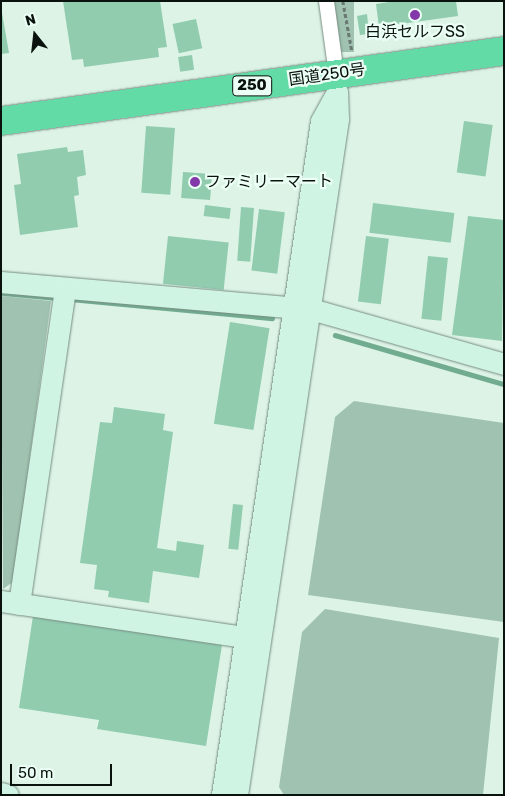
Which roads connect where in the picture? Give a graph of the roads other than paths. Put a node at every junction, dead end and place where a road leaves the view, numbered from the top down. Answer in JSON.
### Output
{"nodes":[{"id":1,"x":326,"y":1,"type":"edge"},
{"id":2,"x":504,"y":52,"type":"edge"},
{"id":3,"x":504,"y":67,"type":"edge"},
{"id":4,"x":343,"y":75,"type":"junction"},
{"id":5,"x":1,"y":121,"type":"edge"},
{"id":6,"x":1,"y":133,"type":"edge"},
{"id":7,"x":1,"y":282,"type":"edge"},
{"id":8,"x":63,"y":298,"type":"junction"},
{"id":9,"x":303,"y":307,"type":"junction"},
{"id":10,"x":504,"y":364,"type":"edge"},
{"id":11,"x":10,"y":602,"type":"edge"},
{"id":12,"x":254,"y":638,"type":"junction"},
{"id":13,"x":1,"y":793,"type":"edge"},
{"id":14,"x":8,"y":795,"type":"edge"},
{"id":15,"x":222,"y":795,"type":"edge"},
{"id":16,"x":237,"y":795,"type":"edge"}],
"edges":[{"from":1,"to":4,"type":"street"},
{"from":2,"to":4,"type":"highway","name":"国道250号","number":"250"},
{"from":3,"to":4,"type":"highway","name":"国道250号","number":"250"},
{"from":4,"to":5,"type":"highway","name":"国道250号","number":"250"},
{"from":4,"to":6,"type":"highway","name":"国道250号","number":"250"},
{"from":4,"to":9,"type":"street"},
{"from":7,"to":8,"type":"street"},
{"from":8,"to":9,"type":"street"},
{"from":8,"to":11,"type":"street"},
{"from":9,"to":10,"type":"street"},
{"from":9,"to":12,"type":"street"},
{"from":11,"to":12,"type":"street"},
{"from":12,"to":15,"type":"street"},
{"from":12,"to":16,"type":"street"},
{"from":13,"to":14,"type":"street"}]}
